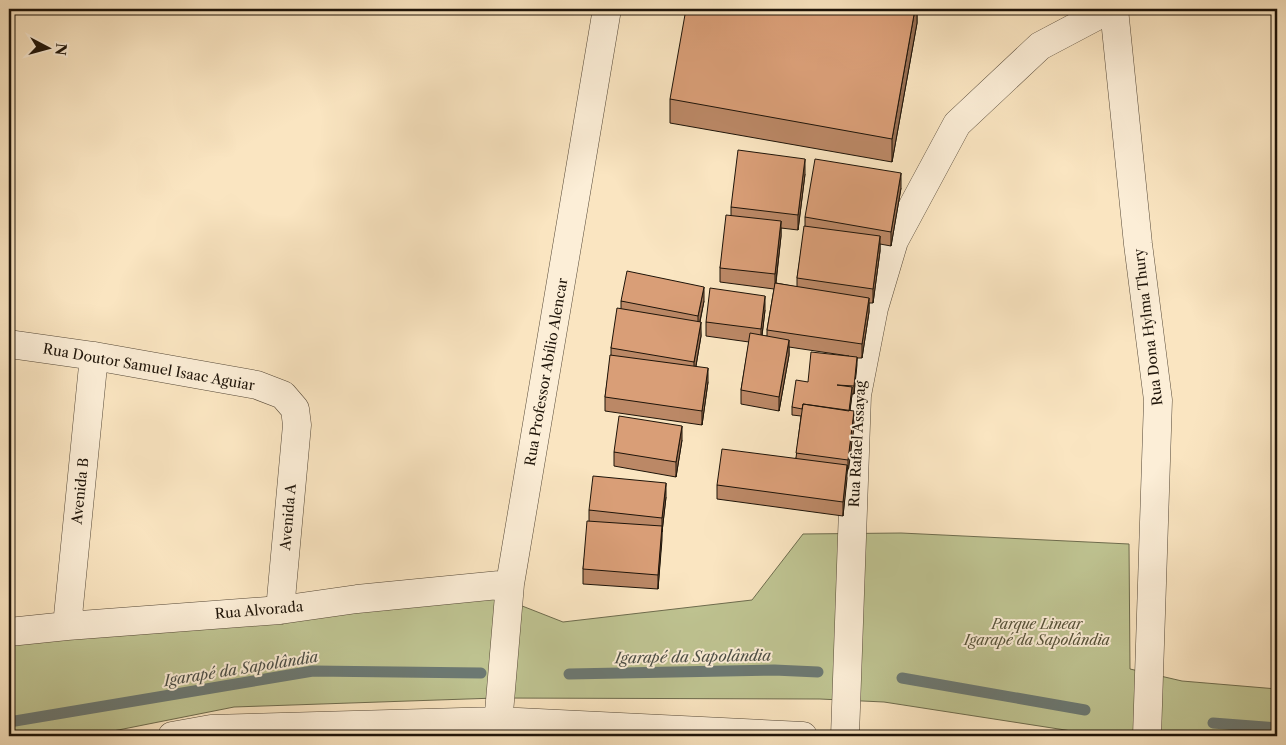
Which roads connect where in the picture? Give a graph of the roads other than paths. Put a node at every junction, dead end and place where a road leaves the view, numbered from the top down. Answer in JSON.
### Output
{"nodes":[{"id":1,"x":607,"y":9,"type":"edge"},
{"id":2,"x":1110,"y":9,"type":"edge"},
{"id":3,"x":1114,"y":9,"type":"edge"},
{"id":4,"x":9,"y":344,"type":"edge"},
{"id":5,"x":94,"y":356,"type":"junction"},
{"id":6,"x":297,"y":425,"type":"joint"},
{"id":7,"x":510,"y":584,"type":"junction"},
{"id":8,"x":280,"y":610,"type":"junction"},
{"id":9,"x":67,"y":626,"type":"junction"},
{"id":10,"x":9,"y":632,"type":"edge"},
{"id":11,"x":498,"y":729,"type":"edge"},
{"id":12,"x":211,"y":733,"type":"edge"},
{"id":13,"x":172,"y":736,"type":"edge"},
{"id":14,"x":803,"y":736,"type":"edge"},
{"id":15,"x":845,"y":736,"type":"edge"},
{"id":16,"x":1147,"y":736,"type":"edge"}],
"edges":[{"from":1,"to":7,"type":"street","name":"Rua Professor Abílio Alencar"},
{"from":2,"to":15,"type":"street","name":"Rua Rafael Assayag"},
{"from":3,"to":16,"type":"street","name":"Rua Dona Hylma Thury"},
{"from":4,"to":5,"type":"street","name":"Rua Doutor Samuel Isaac Aguiar"},
{"from":5,"to":6,"type":"street","name":"Rua Doutor Samuel Isaac Aguiar"},
{"from":5,"to":9,"type":"street","name":"Avenida B"},
{"from":6,"to":8,"type":"street","name":"Avenida A"},
{"from":7,"to":8,"type":"street","name":"Rua Alvorada"},
{"from":7,"to":11,"type":"street","name":"Rua Professor Abílio Alencar"},
{"from":8,"to":9,"type":"street","name":"Rua Alvorada"},
{"from":9,"to":10,"type":"street","name":"Rua Alvorada"},
{"from":11,"to":12,"type":"street"},
{"from":11,"to":14,"type":"street"},
{"from":12,"to":13,"type":"street"}]}
